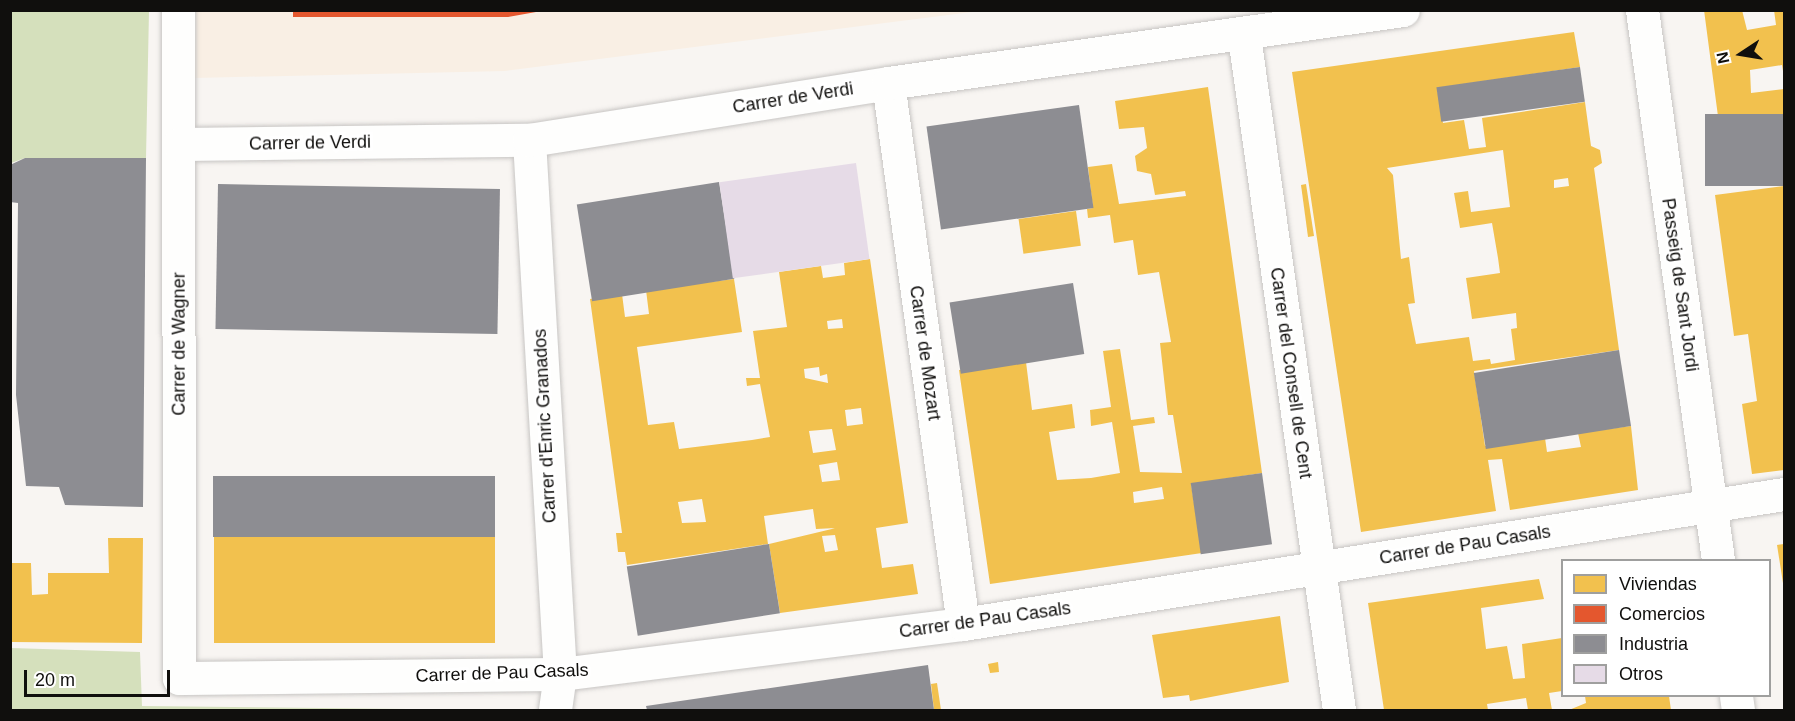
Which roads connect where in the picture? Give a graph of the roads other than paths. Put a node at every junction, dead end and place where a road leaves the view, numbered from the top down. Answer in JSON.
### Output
{"nodes":[{"id":1,"x":178,"y":10,"type":"edge"},
{"id":2,"x":1403,"y":10,"type":"edge"},
{"id":3,"x":1642,"y":10,"type":"edge"},
{"id":4,"x":1244,"y":36,"type":"junction"},
{"id":5,"x":888,"y":83,"type":"junction"},
{"id":6,"x":529,"y":140,"type":"junction"},
{"id":7,"x":179,"y":144,"type":"junction"},
{"id":8,"x":1785,"y":494,"type":"edge"},
{"id":9,"x":1710,"y":504,"type":"junction"},
{"id":10,"x":1718,"y":559,"type":"edge"},
{"id":11,"x":1319,"y":568,"type":"junction"},
{"id":12,"x":963,"y":624,"type":"junction"},
{"id":13,"x":560,"y":674,"type":"junction"},
{"id":14,"x":179,"y":678,"type":"joint"},
{"id":15,"x":555,"y":711,"type":"edge"},
{"id":16,"x":1339,"y":711,"type":"edge"}],
"edges":[{"from":1,"to":7,"type":"street","name":"Carrer de Wagner"},
{"from":2,"to":4,"type":"street","name":"Carrer de Verdi"},
{"from":3,"to":9,"type":"street","name":"Passeig de Sant Jordi"},
{"from":4,"to":5,"type":"street","name":"Carrer de Verdi"},
{"from":4,"to":11,"type":"street","name":"Carrer del Consell de Cent"},
{"from":5,"to":6,"type":"street","name":"Carrer de Verdi"},
{"from":5,"to":12,"type":"street","name":"Carrer de Mozart"},
{"from":6,"to":7,"type":"street","name":"Carrer de Verdi"},
{"from":6,"to":13,"type":"street","name":"Carrer d'Enric Granados"},
{"from":7,"to":14,"type":"street","name":"Carrer de Wagner"},
{"from":8,"to":9,"type":"street","name":"Carrer de Pau Casals"},
{"from":9,"to":10,"type":"street","name":"Passeig de Sant Jordi"},
{"from":9,"to":11,"type":"street","name":"Carrer de Pau Casals"},
{"from":11,"to":12,"type":"street","name":"Carrer de Pau Casals"},
{"from":11,"to":16,"type":"street","name":"Carrer del Consell de Cent"},
{"from":12,"to":13,"type":"street","name":"Carrer de Pau Casals"},
{"from":13,"to":14,"type":"street","name":"Carrer de Pau Casals"},
{"from":13,"to":15,"type":"street","name":"Carrer d'Enric Granados"}]}
